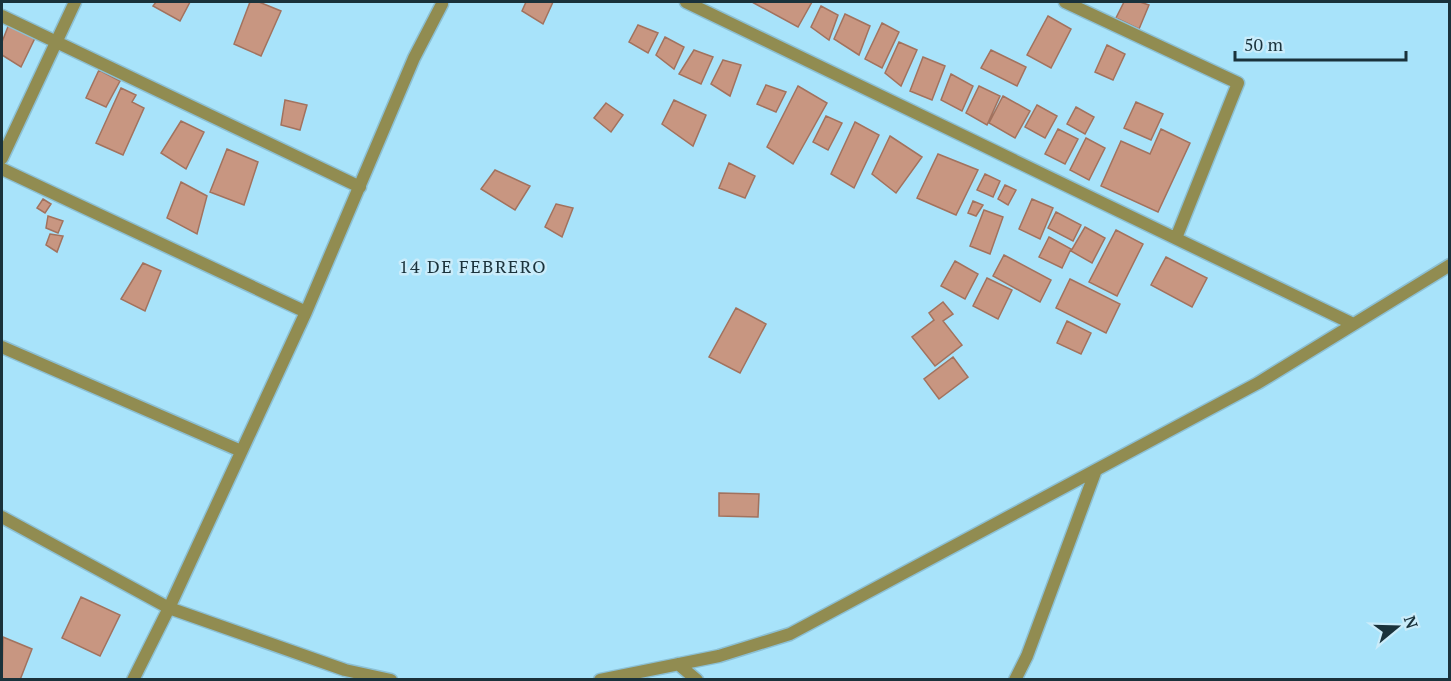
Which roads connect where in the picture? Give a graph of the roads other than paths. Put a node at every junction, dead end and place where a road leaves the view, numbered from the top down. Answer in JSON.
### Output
{"nodes":[{"id":1,"x":75,"y":2,"type":"edge"},
{"id":2,"x":686,"y":2,"type":"edge"},
{"id":3,"x":1065,"y":2,"type":"edge"},
{"id":4,"x":442,"y":4,"type":"dead end"},
{"id":5,"x":2,"y":16,"type":"edge"},
{"id":6,"x":56,"y":42,"type":"junction"},
{"id":7,"x":2,"y":158,"type":"edge"},
{"id":8,"x":2,"y":169,"type":"edge"},
{"id":9,"x":360,"y":187,"type":"junction"},
{"id":10,"x":1176,"y":238,"type":"junction"},
{"id":11,"x":1449,"y":265,"type":"edge"},
{"id":12,"x":306,"y":312,"type":"junction"},
{"id":13,"x":1351,"y":323,"type":"junction"},
{"id":14,"x":2,"y":347,"type":"edge"},
{"id":15,"x":241,"y":451,"type":"junction"},
{"id":16,"x":1096,"y":470,"type":"junction"},
{"id":17,"x":2,"y":517,"type":"edge"},
{"id":18,"x":169,"y":608,"type":"junction"},
{"id":19,"x":678,"y":664,"type":"junction"},
{"id":20,"x":133,"y":680,"type":"edge"},
{"id":21,"x":391,"y":680,"type":"edge"},
{"id":22,"x":600,"y":680,"type":"edge"},
{"id":23,"x":697,"y":680,"type":"edge"},
{"id":24,"x":1015,"y":680,"type":"edge"}],
"edges":[{"from":1,"to":6,"type":"street"},
{"from":2,"to":10,"type":"street"},
{"from":3,"to":10,"type":"street"},
{"from":4,"to":9,"type":"street"},
{"from":5,"to":6,"type":"street"},
{"from":6,"to":7,"type":"street"},
{"from":6,"to":9,"type":"street"},
{"from":8,"to":12,"type":"street"},
{"from":9,"to":12,"type":"street"},
{"from":10,"to":13,"type":"street"},
{"from":11,"to":13,"type":"street"},
{"from":12,"to":15,"type":"street"},
{"from":13,"to":16,"type":"street"},
{"from":14,"to":15,"type":"street"},
{"from":15,"to":18,"type":"street"},
{"from":16,"to":19,"type":"street"},
{"from":16,"to":24,"type":"street"},
{"from":17,"to":18,"type":"street"},
{"from":18,"to":20,"type":"street"},
{"from":18,"to":21,"type":"street"},
{"from":19,"to":22,"type":"street"},
{"from":19,"to":23,"type":"street"}]}
